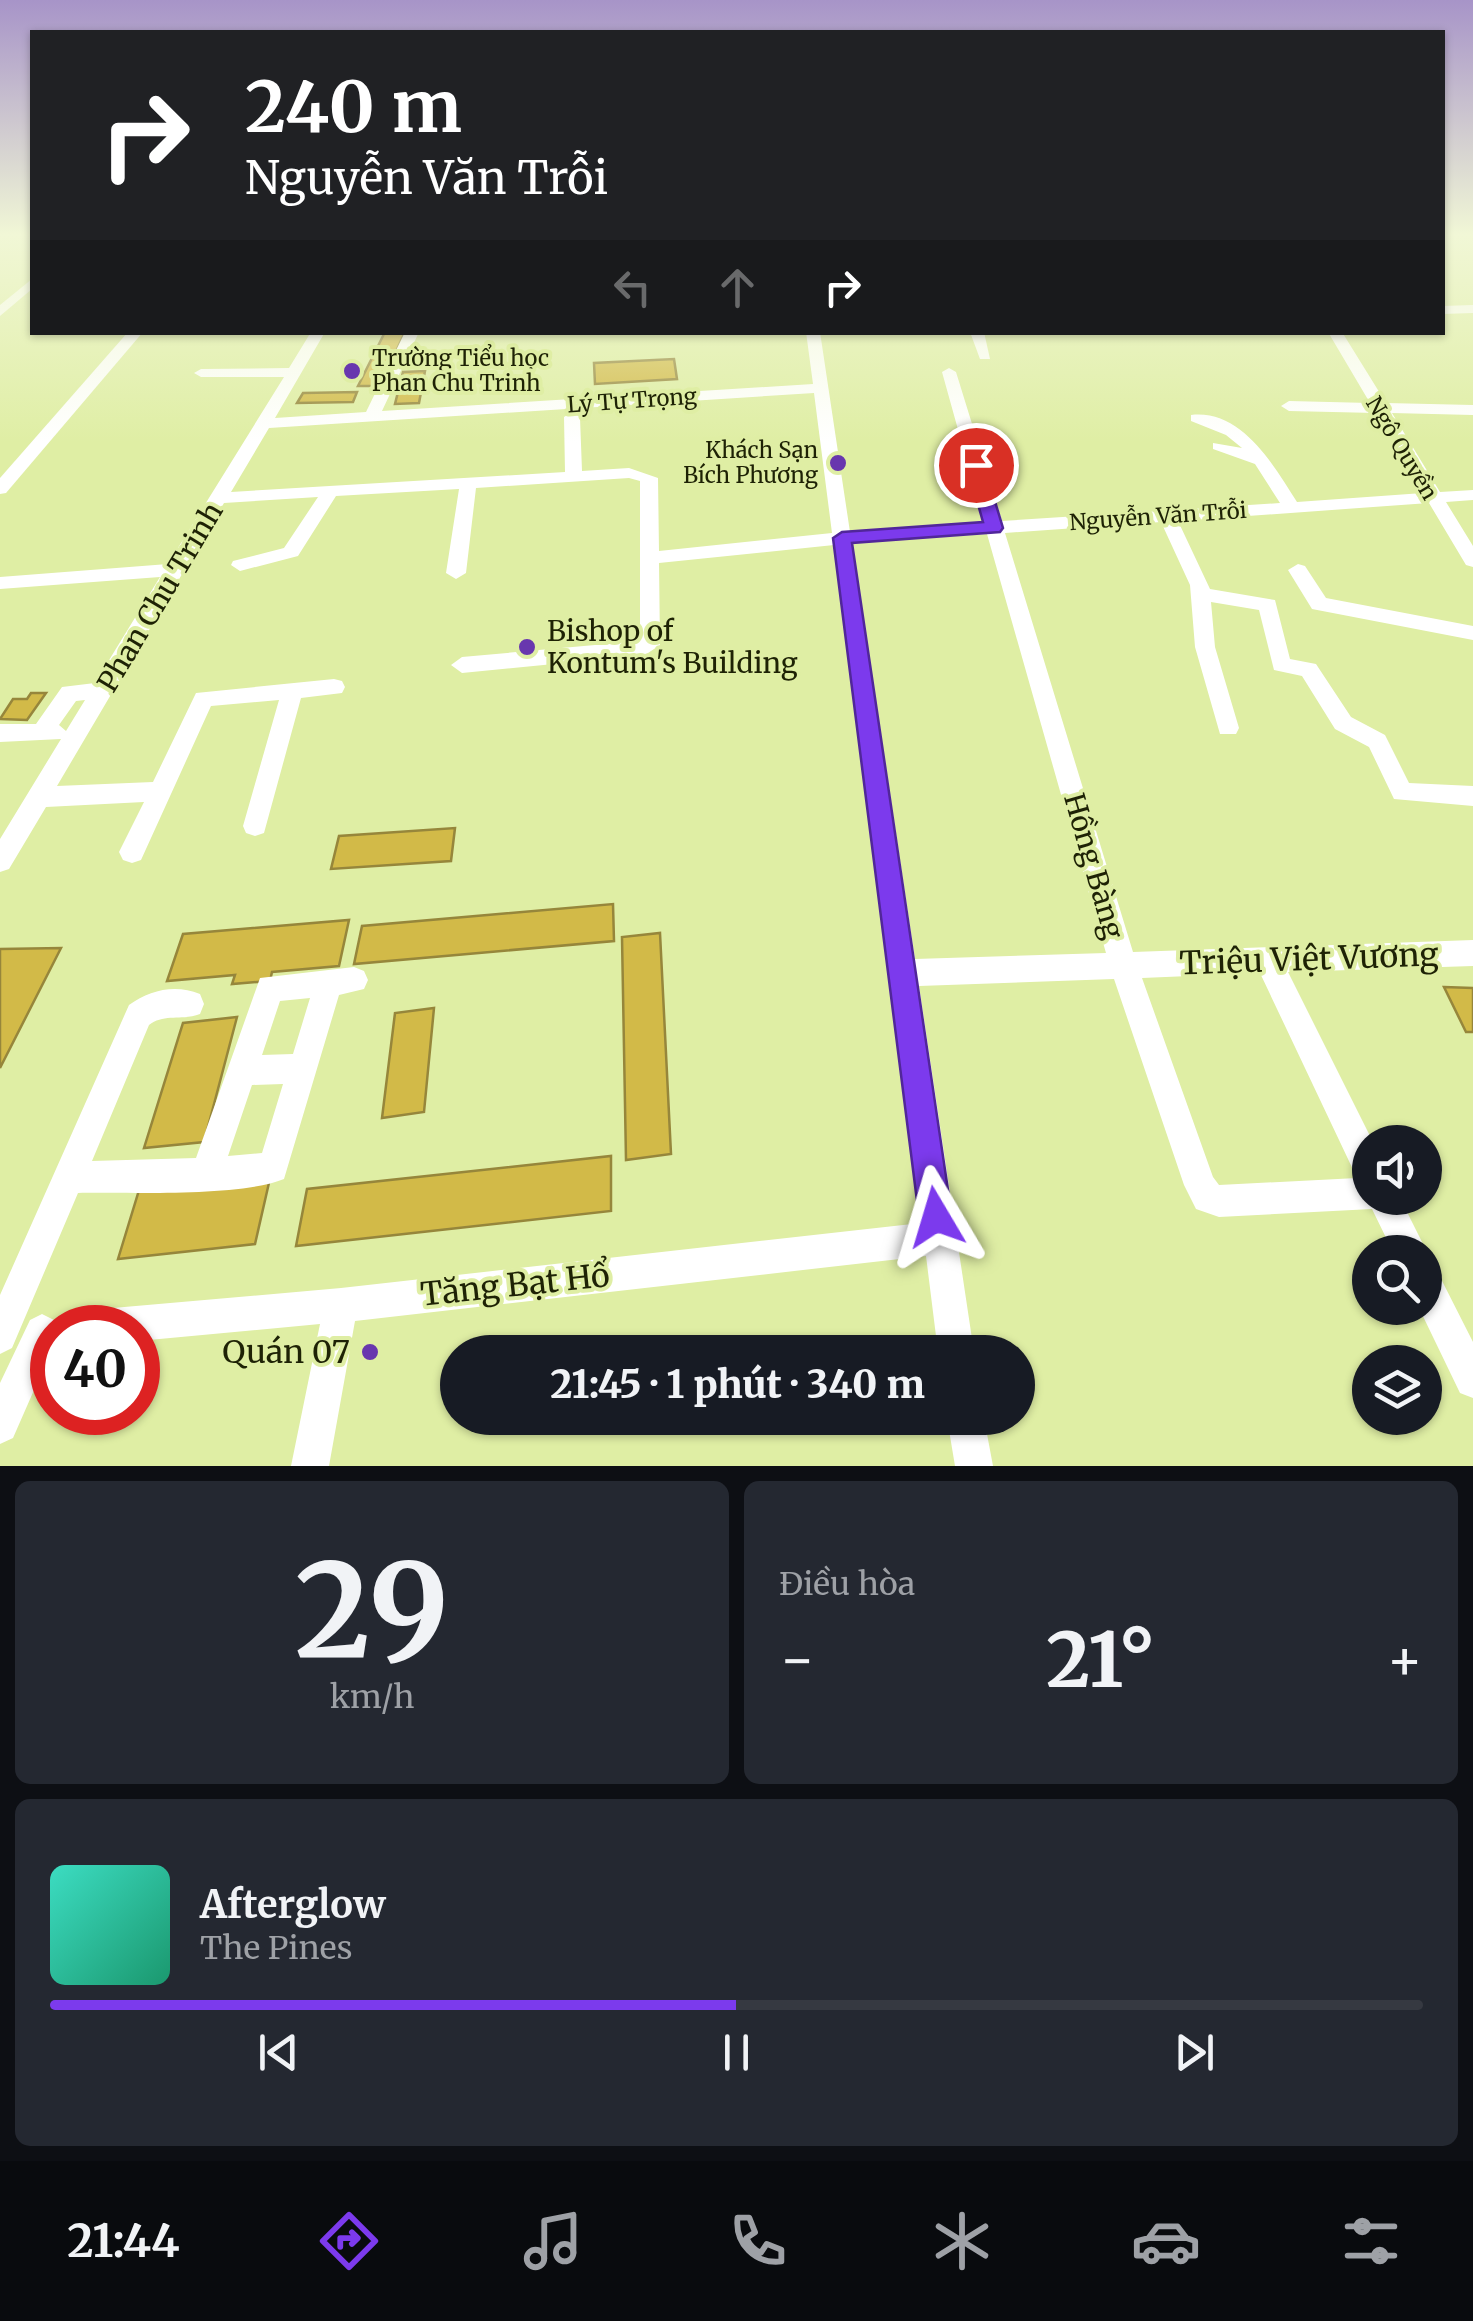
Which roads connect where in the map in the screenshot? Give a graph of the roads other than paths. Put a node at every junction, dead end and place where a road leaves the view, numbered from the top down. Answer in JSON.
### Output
{"nodes":[{"id":1,"x":1473,"y":309,"type":"edge"},
{"id":2,"x":1445,"y":310,"type":"edge"},
{"id":3,"x":133,"y":335,"type":"edge"},
{"id":4,"x":316,"y":335,"type":"edge"},
{"id":5,"x":411,"y":335,"type":"edge"},
{"id":6,"x":813,"y":335,"type":"edge"},
{"id":7,"x":977,"y":335,"type":"edge"},
{"id":8,"x":1336,"y":335,"type":"edge"},
{"id":9,"x":985,"y":356,"type":"dead end"},
{"id":10,"x":295,"y":372,"type":"junction"},
{"id":11,"x":949,"y":372,"type":"dead end"},
{"id":12,"x":201,"y":373,"type":"dead end"},
{"id":13,"x":819,"y":388,"type":"junction"},
{"id":14,"x":1290,"y":406,"type":"dead end"},
{"id":15,"x":1380,"y":410,"type":"junction"},
{"id":16,"x":1473,"y":410,"type":"edge"},
{"id":17,"x":372,"y":416,"type":"junction"},
{"id":18,"x":572,"y":417,"type":"dead end"},
{"id":19,"x":1197,"y":418,"type":"dead end"},
{"id":20,"x":266,"y":423,"type":"junction"},
{"id":21,"x":1219,"y":446,"type":"dead end"},
{"id":22,"x":1261,"y":460,"type":"junction"},
{"id":23,"x":574,"y":477,"type":"junction"},
{"id":24,"x":468,"y":483,"type":"junction"},
{"id":25,"x":0,"y":489,"type":"edge"},
{"id":26,"x":331,"y":491,"type":"junction"},
{"id":27,"x":1473,"y":495,"type":"edge"},
{"id":28,"x":220,"y":498,"type":"junction"},
{"id":29,"x":1432,"y":498,"type":"junction"},
{"id":30,"x":1292,"y":507,"type":"junction"},
{"id":31,"x":1167,"y":516,"type":"junction"},
{"id":32,"x":994,"y":528,"type":"junction"},
{"id":33,"x":842,"y":538,"type":"junction"},
{"id":34,"x":650,"y":558,"type":"junction"},
{"id":35,"x":1473,"y":561,"type":"edge"},
{"id":36,"x":240,"y":565,"type":"dead end"},
{"id":37,"x":176,"y":570,"type":"junction"},
{"id":38,"x":1298,"y":570,"type":"dead end"},
{"id":39,"x":456,"y":573,"type":"dead end"},
{"id":40,"x":0,"y":584,"type":"edge"},
{"id":41,"x":1201,"y":594,"type":"junction"},
{"id":42,"x":1473,"y":633,"type":"edge"},
{"id":43,"x":462,"y":665,"type":"dead end"},
{"id":44,"x":334,"y":687,"type":"dead end"},
{"id":45,"x":103,"y":691,"type":"junction"},
{"id":46,"x":292,"y":691,"type":"junction"},
{"id":47,"x":1228,"y":728,"type":"dead end"},
{"id":48,"x":42,"y":732,"type":"junction"},
{"id":49,"x":78,"y":732,"type":"junction"},
{"id":50,"x":0,"y":733,"type":"edge"},
{"id":51,"x":160,"y":792,"type":"junction"},
{"id":52,"x":1473,"y":796,"type":"edge"},
{"id":53,"x":39,"y":797,"type":"junction"},
{"id":54,"x":254,"y":826,"type":"dead end"},
{"id":55,"x":132,"y":852,"type":"dead end"},
{"id":56,"x":0,"y":861,"type":"edge"},
{"id":57,"x":1473,"y":953,"type":"edge"},
{"id":58,"x":1268,"y":961,"type":"junction"},
{"id":59,"x":1124,"y":967,"type":"junction"},
{"id":60,"x":904,"y":973,"type":"junction"},
{"id":61,"x":190,"y":1004,"type":"dead end"},
{"id":62,"x":304,"y":1068,"type":"junction"},
{"id":63,"x":240,"y":1070,"type":"junction"},
{"id":64,"x":1352,"y":1133,"type":"edge"},
{"id":65,"x":206,"y":1174,"type":"junction"},
{"id":66,"x":68,"y":1178,"type":"junction"},
{"id":67,"x":1352,"y":1195,"type":"edge"},
{"id":68,"x":939,"y":1238,"type":"junction"},
{"id":69,"x":340,"y":1305,"type":"junction"},
{"id":70,"x":1442,"y":1314,"type":"edge"},
{"id":71,"x":160,"y":1322,"type":"edge"},
{"id":72,"x":30,"y":1333,"type":"edge"},
{"id":73,"x":953,"y":1335,"type":"edge"},
{"id":74,"x":0,"y":1336,"type":"edge"},
{"id":75,"x":1469,"y":1362,"type":"edge"},
{"id":76,"x":30,"y":1365,"type":"edge"},
{"id":77,"x":0,"y":1425,"type":"edge"},
{"id":78,"x":969,"y":1435,"type":"edge"},
{"id":79,"x":310,"y":1466,"type":"edge"},
{"id":80,"x":974,"y":1466,"type":"edge"}],
"edges":[{"from":1,"to":2,"type":"street"},
{"from":3,"to":25,"type":"street"},
{"from":4,"to":10,"type":"street","name":"Phan Chu Trinh"},
{"from":5,"to":17,"type":"street"},
{"from":6,"to":13,"type":"street"},
{"from":7,"to":9,"type":"street"},
{"from":8,"to":15,"type":"street","name":"Ngô Quyền"},
{"from":10,"to":12,"type":"street"},
{"from":10,"to":20,"type":"street","name":"Phan Chu Trinh"},
{"from":11,"to":32,"type":"street","name":"Hồng Bàng"},
{"from":13,"to":17,"type":"street","name":"Lý Tự Trọng"},
{"from":13,"to":33,"type":"street"},
{"from":14,"to":15,"type":"street"},
{"from":15,"to":16,"type":"street"},
{"from":15,"to":29,"type":"street","name":"Ngô Quyền"},
{"from":17,"to":20,"type":"street","name":"Lý Tự Trọng"},
{"from":18,"to":23,"type":"street"},
{"from":19,"to":22,"type":"street"},
{"from":20,"to":28,"type":"street","name":"Phan Chu Trinh"},
{"from":21,"to":22,"type":"street"},
{"from":22,"to":30,"type":"street"},
{"from":23,"to":24,"type":"street"},
{"from":23,"to":34,"type":"street"},
{"from":24,"to":26,"type":"street"},
{"from":24,"to":39,"type":"street"},
{"from":26,"to":28,"type":"street"},
{"from":26,"to":36,"type":"street"},
{"from":27,"to":29,"type":"street","name":"Nguyễn Văn Trỗi"},
{"from":28,"to":37,"type":"street","name":"Phan Chu Trinh"},
{"from":29,"to":30,"type":"street","name":"Nguyễn Văn Trỗi"},
{"from":29,"to":35,"type":"street","name":"Ngô Quyền"},
{"from":30,"to":31,"type":"street","name":"Nguyễn Văn Trỗi"},
{"from":31,"to":32,"type":"street","name":"Nguyễn Văn Trỗi"},
{"from":31,"to":41,"type":"street"},
{"from":32,"to":33,"type":"street","name":"Nguyễn Văn Trỗi"},
{"from":32,"to":59,"type":"street","name":"Hồng Bàng"},
{"from":33,"to":34,"type":"street","name":"Nguyễn Văn Trỗi"},
{"from":33,"to":60,"type":"street"},
{"from":34,"to":43,"type":"street"},
{"from":37,"to":40,"type":"street"},
{"from":37,"to":45,"type":"street","name":"Phan Chu Trinh"},
{"from":38,"to":42,"type":"street"},
{"from":41,"to":47,"type":"street"},
{"from":41,"to":52,"type":"street"},
{"from":44,"to":46,"type":"street"},
{"from":45,"to":48,"type":"street"},
{"from":45,"to":49,"type":"street","name":"Phan Chu Trinh"},
{"from":46,"to":51,"type":"street"},
{"from":46,"to":54,"type":"street"},
{"from":48,"to":49,"type":"street"},
{"from":48,"to":50,"type":"street"},
{"from":49,"to":53,"type":"street","name":"Phan Chu Trinh"},
{"from":51,"to":53,"type":"street"},
{"from":51,"to":55,"type":"street"},
{"from":53,"to":56,"type":"street","name":"Phan Chu Trinh"},
{"from":57,"to":58,"type":"street","name":"Triệu Việt Vương"},
{"from":58,"to":59,"type":"street","name":"Triệu Việt Vương"},
{"from":58,"to":64,"type":"street"},
{"from":59,"to":60,"type":"street","name":"Triệu Việt Vương"},
{"from":59,"to":67,"type":"street","name":"Hồng Bàng"},
{"from":60,"to":68,"type":"street"},
{"from":61,"to":66,"type":"street"},
{"from":62,"to":63,"type":"street"},
{"from":62,"to":63,"type":"street"},
{"from":62,"to":65,"type":"street"},
{"from":63,"to":65,"type":"street"},
{"from":65,"to":66,"type":"street"},
{"from":66,"to":74,"type":"street"},
{"from":68,"to":69,"type":"street","name":"Tăng Bạt Hổ"},
{"from":68,"to":73,"type":"street"},
{"from":69,"to":71,"type":"street","name":"Tăng Bạt Hổ"},
{"from":69,"to":79,"type":"street"},
{"from":70,"to":75,"type":"street"},
{"from":72,"to":74,"type":"street"},
{"from":76,"to":77,"type":"street"},
{"from":78,"to":80,"type":"street"}]}
